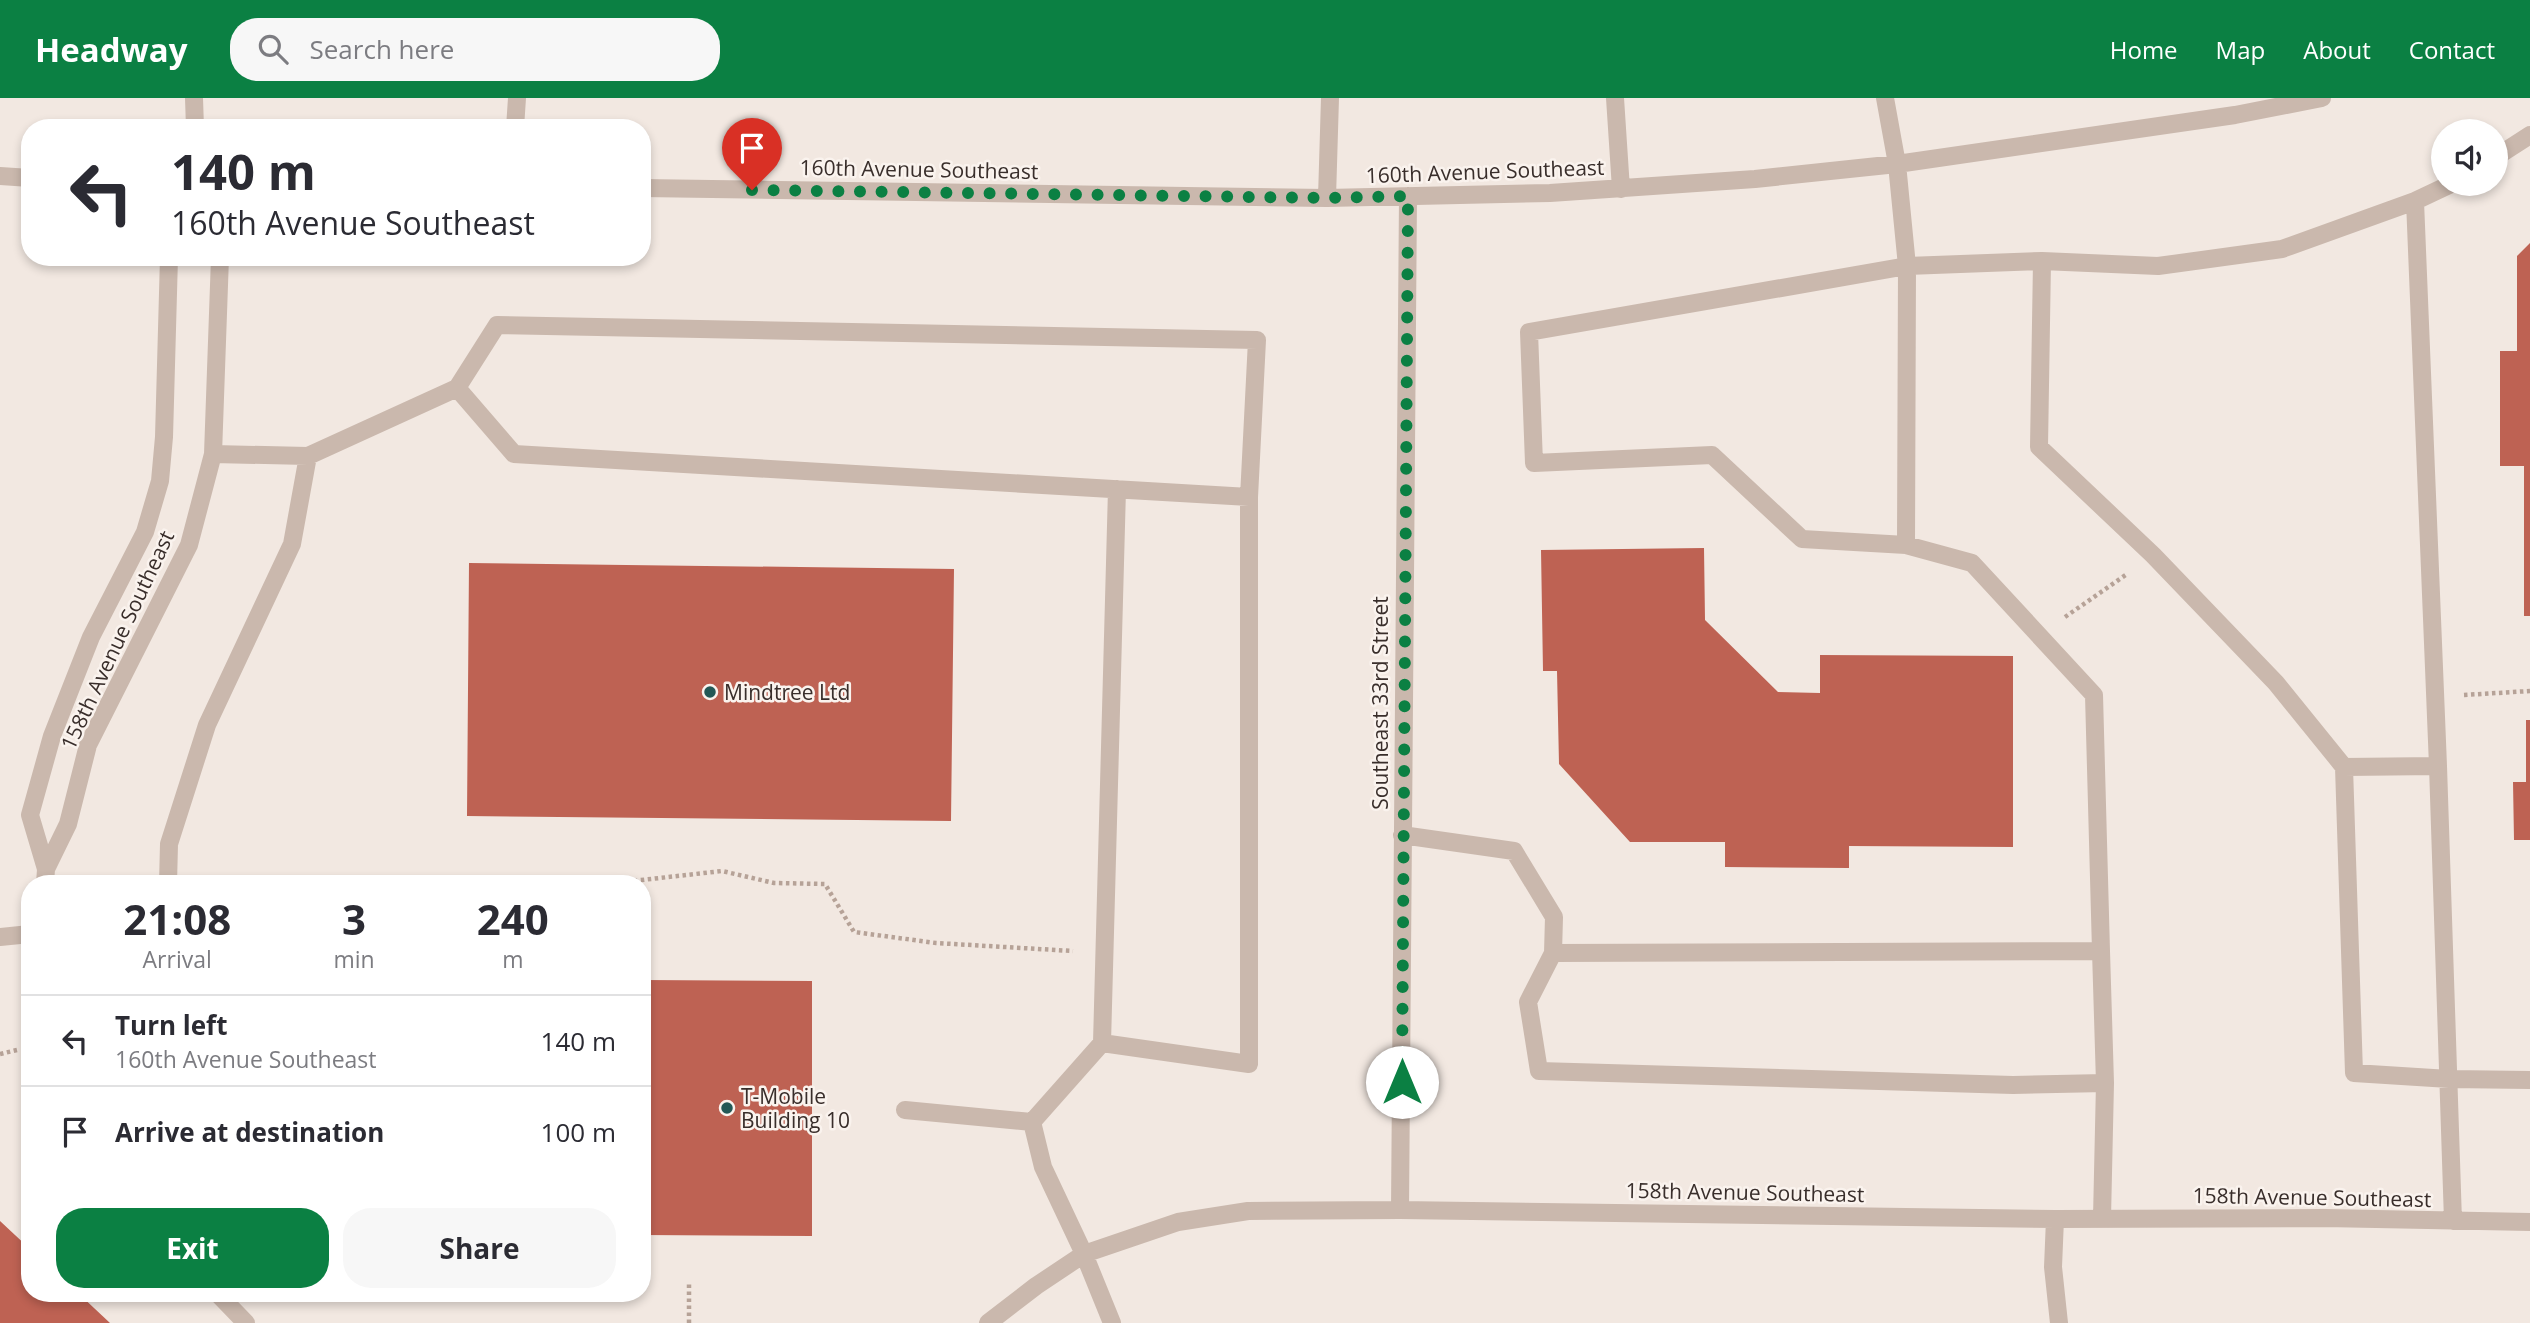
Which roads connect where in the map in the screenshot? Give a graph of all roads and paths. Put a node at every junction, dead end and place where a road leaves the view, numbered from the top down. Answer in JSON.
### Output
{"nodes":[{"id":1,"x":194,"y":98,"type":"edge"},
{"id":2,"x":517,"y":98,"type":"edge"},
{"id":3,"x":1330,"y":98,"type":"edge"},
{"id":4,"x":1615,"y":98,"type":"edge"},
{"id":5,"x":1885,"y":98,"type":"edge"},
{"id":6,"x":2322,"y":98,"type":"edge"},
{"id":7,"x":195,"y":119,"type":"edge"},
{"id":8,"x":516,"y":119,"type":"edge"},
{"id":9,"x":2530,"y":135,"type":"edge"},
{"id":10,"x":2508,"y":149,"type":"edge"},
{"id":11,"x":1897,"y":164,"type":"junction"},
{"id":12,"x":0,"y":176,"type":"edge"},
{"id":13,"x":21,"y":177,"type":"edge"},
{"id":14,"x":651,"y":188,"type":"edge"},
{"id":15,"x":1621,"y":189,"type":"junction"},
{"id":16,"x":2431,"y":193,"type":"edge"},
{"id":17,"x":1408,"y":196,"type":"junction"},
{"id":18,"x":1327,"y":198,"type":"junction"},
{"id":19,"x":2415,"y":201,"type":"junction"},
{"id":20,"x":2042,"y":261,"type":"junction"},
{"id":21,"x":169,"y":266,"type":"edge"},
{"id":22,"x":220,"y":266,"type":"edge"},
{"id":23,"x":1907,"y":266,"type":"junction"},
{"id":24,"x":457,"y":388,"type":"junction"},
{"id":25,"x":213,"y":454,"type":"junction"},
{"id":26,"x":308,"y":456,"type":"junction"},
{"id":27,"x":1117,"y":489,"type":"junction"},
{"id":28,"x":1249,"y":497,"type":"junction"},
{"id":29,"x":1906,"y":545,"type":"junction"},
{"id":30,"x":2153,"y":555,"type":"junction"},
{"id":31,"x":2039,"y":635,"type":"junction"},
{"id":32,"x":2530,"y":691,"type":"edge"},
{"id":33,"x":2436,"y":696,"type":"junction"},
{"id":34,"x":2438,"y":766,"type":"junction"},
{"id":35,"x":2344,"y":768,"type":"junction"},
{"id":36,"x":1402,"y":835,"type":"junction"},
{"id":37,"x":45,"y":875,"type":"edge"},
{"id":38,"x":47,"y":875,"type":"edge"},
{"id":39,"x":168,"y":875,"type":"edge"},
{"id":40,"x":651,"y":879,"type":"edge"},
{"id":41,"x":21,"y":935,"type":"edge"},
{"id":42,"x":0,"y":937,"type":"edge"},
{"id":43,"x":2101,"y":951,"type":"junction"},
{"id":44,"x":1104,"y":953,"type":"junction"},
{"id":45,"x":1553,"y":953,"type":"junction"},
{"id":46,"x":1102,"y":1043,"type":"junction"},
{"id":47,"x":17,"y":1050,"type":"dead end"},
{"id":48,"x":0,"y":1054,"type":"edge"},
{"id":49,"x":2449,"y":1079,"type":"junction"},
{"id":50,"x":2530,"y":1080,"type":"edge"},
{"id":51,"x":2105,"y":1083,"type":"junction"},
{"id":52,"x":905,"y":1110,"type":"dead end"},
{"id":53,"x":1032,"y":1122,"type":"junction"},
{"id":54,"x":1400,"y":1210,"type":"junction"},
{"id":55,"x":2055,"y":1219,"type":"junction"},
{"id":56,"x":2102,"y":1219,"type":"junction"},
{"id":57,"x":2453,"y":1221,"type":"junction"},
{"id":58,"x":2530,"y":1222,"type":"edge"},
{"id":59,"x":1084,"y":1255,"type":"junction"},
{"id":60,"x":689,"y":1284,"type":"dead end"},
{"id":61,"x":226,"y":1302,"type":"edge"},
{"id":62,"x":246,"y":1323,"type":"edge"},
{"id":63,"x":689,"y":1323,"type":"edge"},
{"id":64,"x":988,"y":1323,"type":"edge"},
{"id":65,"x":1112,"y":1323,"type":"edge"},
{"id":66,"x":2059,"y":1323,"type":"edge"}],
"edges":[{"from":1,"to":7,"type":"street"},
{"from":2,"to":8,"type":"street"},
{"from":3,"to":18,"type":"street"},
{"from":4,"to":15,"type":"street"},
{"from":5,"to":11,"type":"street"},
{"from":6,"to":11,"type":"street","name":"160th Avenue Southeast"},
{"from":9,"to":10,"type":"street"},
{"from":11,"to":15,"type":"street","name":"160th Avenue Southeast"},
{"from":11,"to":23,"type":"street"},
{"from":12,"to":13,"type":"street"},
{"from":14,"to":18,"type":"street","name":"160th Avenue Southeast"},
{"from":15,"to":17,"type":"street","name":"160th Avenue Southeast"},
{"from":16,"to":19,"type":"street"},
{"from":17,"to":18,"type":"street","name":"160th Avenue Southeast"},
{"from":17,"to":36,"type":"street","name":"Southeast 33rd Street"},
{"from":19,"to":20,"type":"street"},
{"from":19,"to":33,"type":"street"},
{"from":20,"to":23,"type":"street"},
{"from":20,"to":30,"type":"street"},
{"from":21,"to":37,"type":"street","name":"158th Avenue Southeast"},
{"from":22,"to":25,"type":"street","name":"158th Avenue Southeast"},
{"from":23,"to":29,"type":"street"},
{"from":23,"to":29,"type":"street"},
{"from":24,"to":26,"type":"street"},
{"from":24,"to":27,"type":"street"},
{"from":24,"to":28,"type":"street"},
{"from":25,"to":26,"type":"street"},
{"from":25,"to":38,"type":"street","name":"158th Avenue Southeast"},
{"from":26,"to":39,"type":"street"},
{"from":27,"to":28,"type":"street"},
{"from":27,"to":44,"type":"street"},
{"from":28,"to":46,"type":"street"},
{"from":29,"to":31,"type":"street"},
{"from":30,"to":31,"type":"path"},
{"from":30,"to":35,"type":"street"},
{"from":31,"to":43,"type":"street"},
{"from":32,"to":33,"type":"path"},
{"from":33,"to":34,"type":"street"},
{"from":34,"to":35,"type":"street"},
{"from":34,"to":49,"type":"street"},
{"from":35,"to":49,"type":"street"},
{"from":36,"to":45,"type":"street"},
{"from":36,"to":54,"type":"street","name":"Southeast 33rd Street"},
{"from":40,"to":44,"type":"path"},
{"from":41,"to":42,"type":"street"},
{"from":43,"to":45,"type":"street"},
{"from":43,"to":51,"type":"street"},
{"from":44,"to":46,"type":"street"},
{"from":45,"to":51,"type":"street"},
{"from":46,"to":53,"type":"street"},
{"from":47,"to":48,"type":"path"},
{"from":49,"to":50,"type":"street"},
{"from":49,"to":57,"type":"street"},
{"from":51,"to":56,"type":"street"},
{"from":52,"to":53,"type":"street"},
{"from":53,"to":59,"type":"street"},
{"from":54,"to":55,"type":"street","name":"158th Avenue Southeast"},
{"from":54,"to":59,"type":"street","name":"158th Avenue Southeast"},
{"from":55,"to":56,"type":"street","name":"158th Avenue Southeast"},
{"from":55,"to":66,"type":"street"},
{"from":56,"to":57,"type":"street","name":"158th Avenue Southeast"},
{"from":57,"to":58,"type":"street","name":"158th Avenue Southeast"},
{"from":59,"to":64,"type":"street","name":"158th Avenue Southeast"},
{"from":59,"to":65,"type":"street"},
{"from":60,"to":63,"type":"path"},
{"from":61,"to":62,"type":"street"}]}
